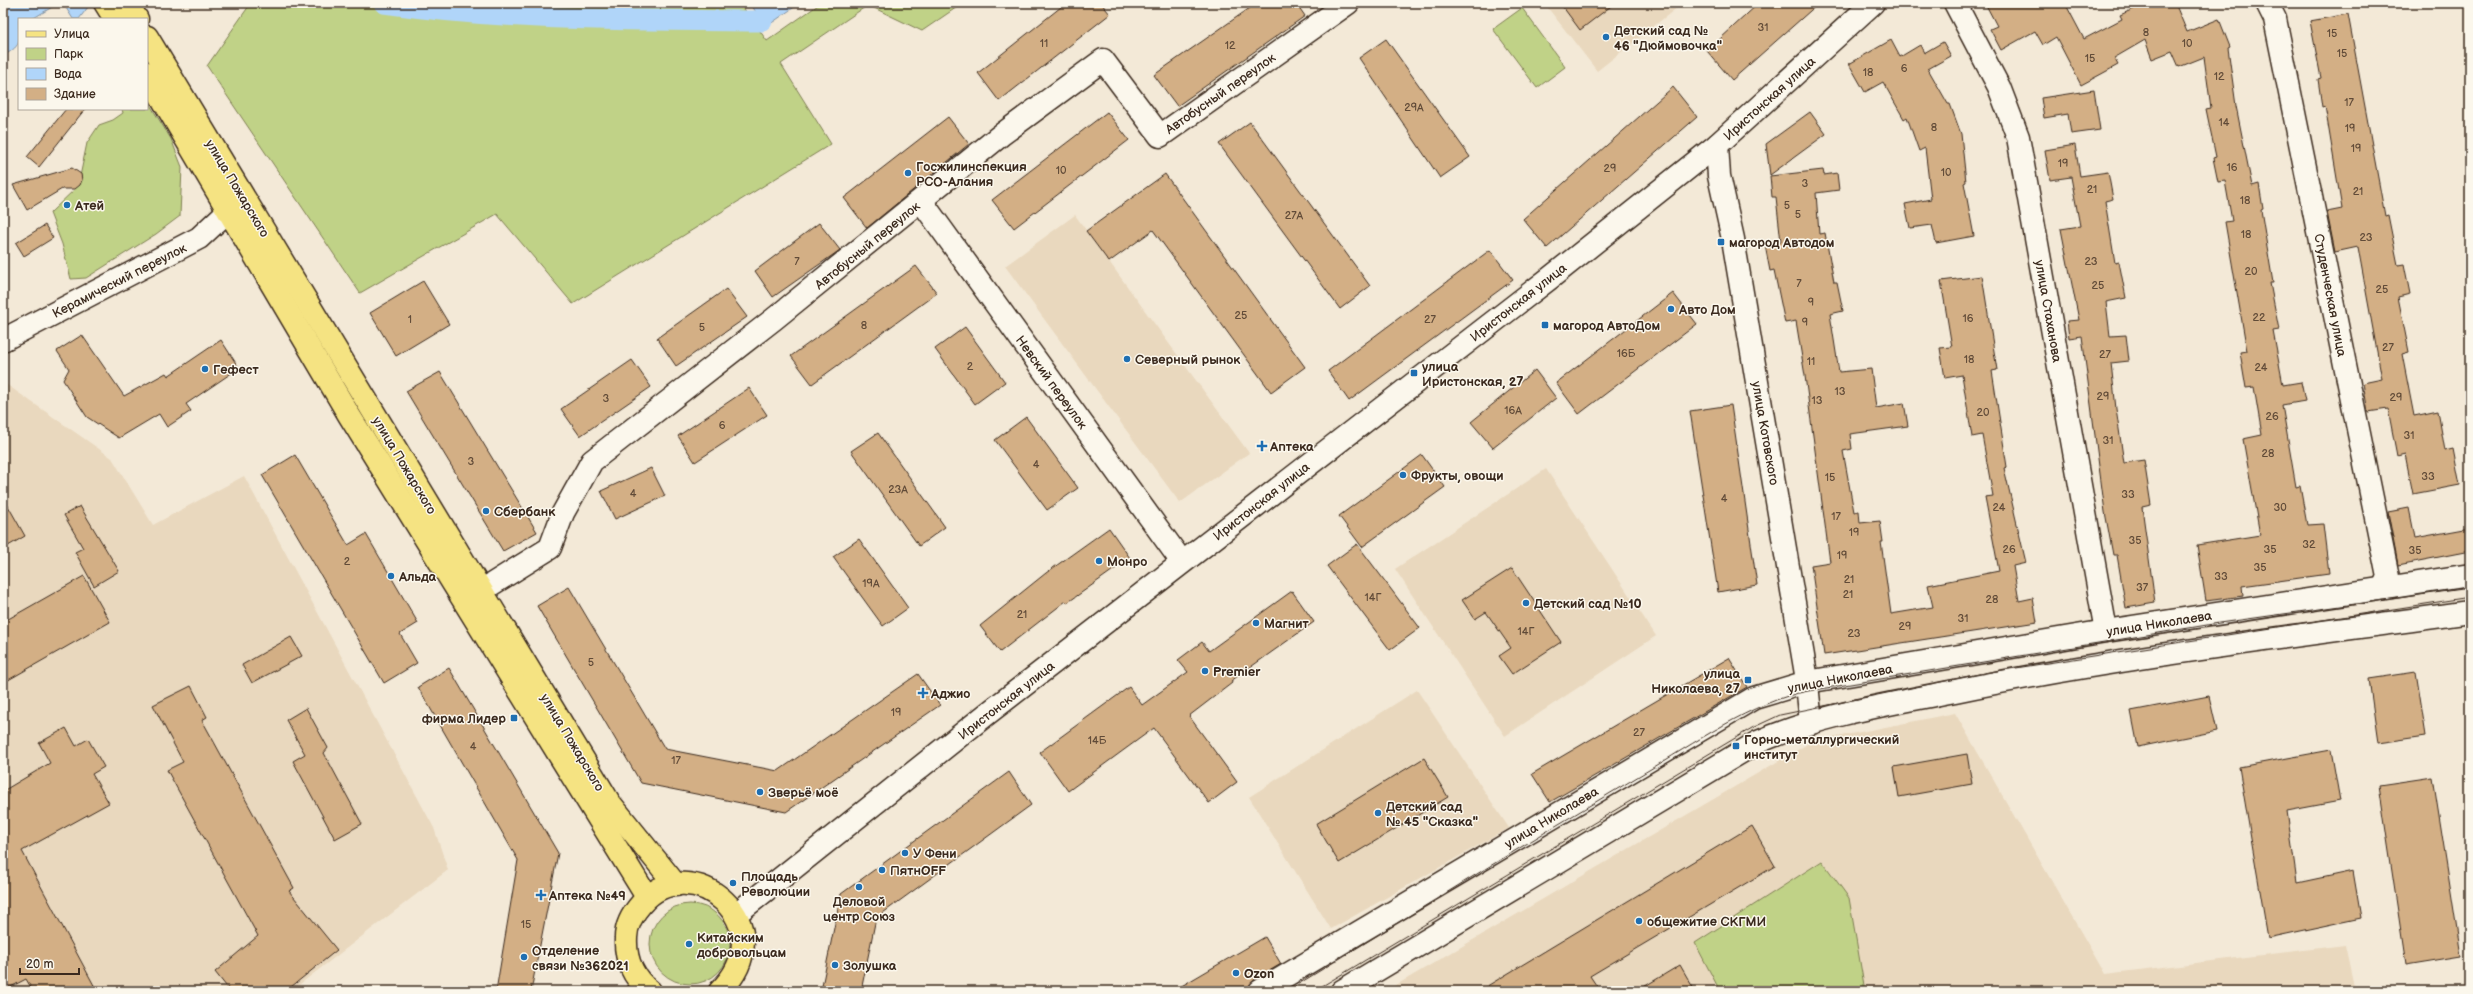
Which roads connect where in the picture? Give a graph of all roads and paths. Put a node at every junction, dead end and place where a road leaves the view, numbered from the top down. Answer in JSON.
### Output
{"nodes":[{"id":1,"x":105,"y":3,"type":"edge"},
{"id":2,"x":127,"y":3,"type":"edge"},
{"id":3,"x":1348,"y":3,"type":"edge"},
{"id":4,"x":1873,"y":3,"type":"edge"},
{"id":5,"x":1955,"y":3,"type":"edge"},
{"id":6,"x":2267,"y":3,"type":"edge"},
{"id":7,"x":114,"y":18,"type":"edge"},
{"id":8,"x":135,"y":18,"type":"edge"},
{"id":9,"x":148,"y":41,"type":"edge"},
{"id":10,"x":158,"y":79,"type":"edge"},
{"id":11,"x":1717,"y":145,"type":"junction"},
{"id":12,"x":922,"y":202,"type":"junction"},
{"id":13,"x":228,"y":211,"type":"junction"},
{"id":14,"x":3,"y":340,"type":"edge"},
{"id":15,"x":1182,"y":562,"type":"junction"},
{"id":16,"x":2470,"y":575,"type":"edge"},
{"id":17,"x":2383,"y":588,"type":"junction"},
{"id":18,"x":482,"y":591,"type":"junction"},
{"id":19,"x":2470,"y":612,"type":"edge"},
{"id":20,"x":2106,"y":631,"type":"junction"},
{"id":21,"x":1807,"y":682,"type":"junction"},
{"id":22,"x":1811,"y":723,"type":"junction"},
{"id":23,"x":676,"y":885,"type":"junction"},
{"id":24,"x":647,"y":897,"type":"junction"},
{"id":25,"x":736,"y":914,"type":"junction"},
{"id":26,"x":729,"y":987,"type":"edge"},
{"id":27,"x":642,"y":989,"type":"edge"},
{"id":28,"x":1260,"y":991,"type":"edge"},
{"id":29,"x":1342,"y":991,"type":"edge"}],
"edges":[{"from":1,"to":7,"type":"main road"},
{"from":2,"to":8,"type":"main road"},
{"from":3,"to":12,"type":"street","name":"Автобусный переулок"},
{"from":4,"to":11,"type":"street","name":"Иристонская улица"},
{"from":5,"to":20,"type":"street","name":"улица Стаханова"},
{"from":6,"to":17,"type":"street","name":"Студенческая улица"},
{"from":9,"to":10,"type":"main road","name":"улица Пожарского"},
{"from":10,"to":13,"type":"main road","name":"улица Пожарского"},
{"from":10,"to":18,"type":"main road","name":"улица Пожарского"},
{"from":11,"to":15,"type":"street","name":"Иристонская улица"},
{"from":11,"to":21,"type":"street","name":"улица Котовского"},
{"from":12,"to":15,"type":"street","name":"Невский переулок"},
{"from":12,"to":18,"type":"street","name":"Автобусный переулок"},
{"from":13,"to":14,"type":"street","name":"Керамический переулок"},
{"from":13,"to":24,"type":"main road","name":"улица Пожарского"},
{"from":15,"to":25,"type":"street","name":"Иристонская улица"},
{"from":16,"to":17,"type":"street","name":"улица Николаева"},
{"from":17,"to":20,"type":"street","name":"улица Николаева"},
{"from":18,"to":23,"type":"main road","name":"улица Пожарского"},
{"from":19,"to":22,"type":"street"},
{"from":20,"to":21,"type":"street","name":"улица Николаева"},
{"from":21,"to":22,"type":"street","name":"улица Котовского"},
{"from":21,"to":28,"type":"street","name":"улица Николаева"},
{"from":22,"to":29,"type":"street"},
{"from":23,"to":24,"type":"main road"},
{"from":23,"to":25,"type":"main road"},
{"from":24,"to":27,"type":"main road"},
{"from":25,"to":26,"type":"main road"}]}
